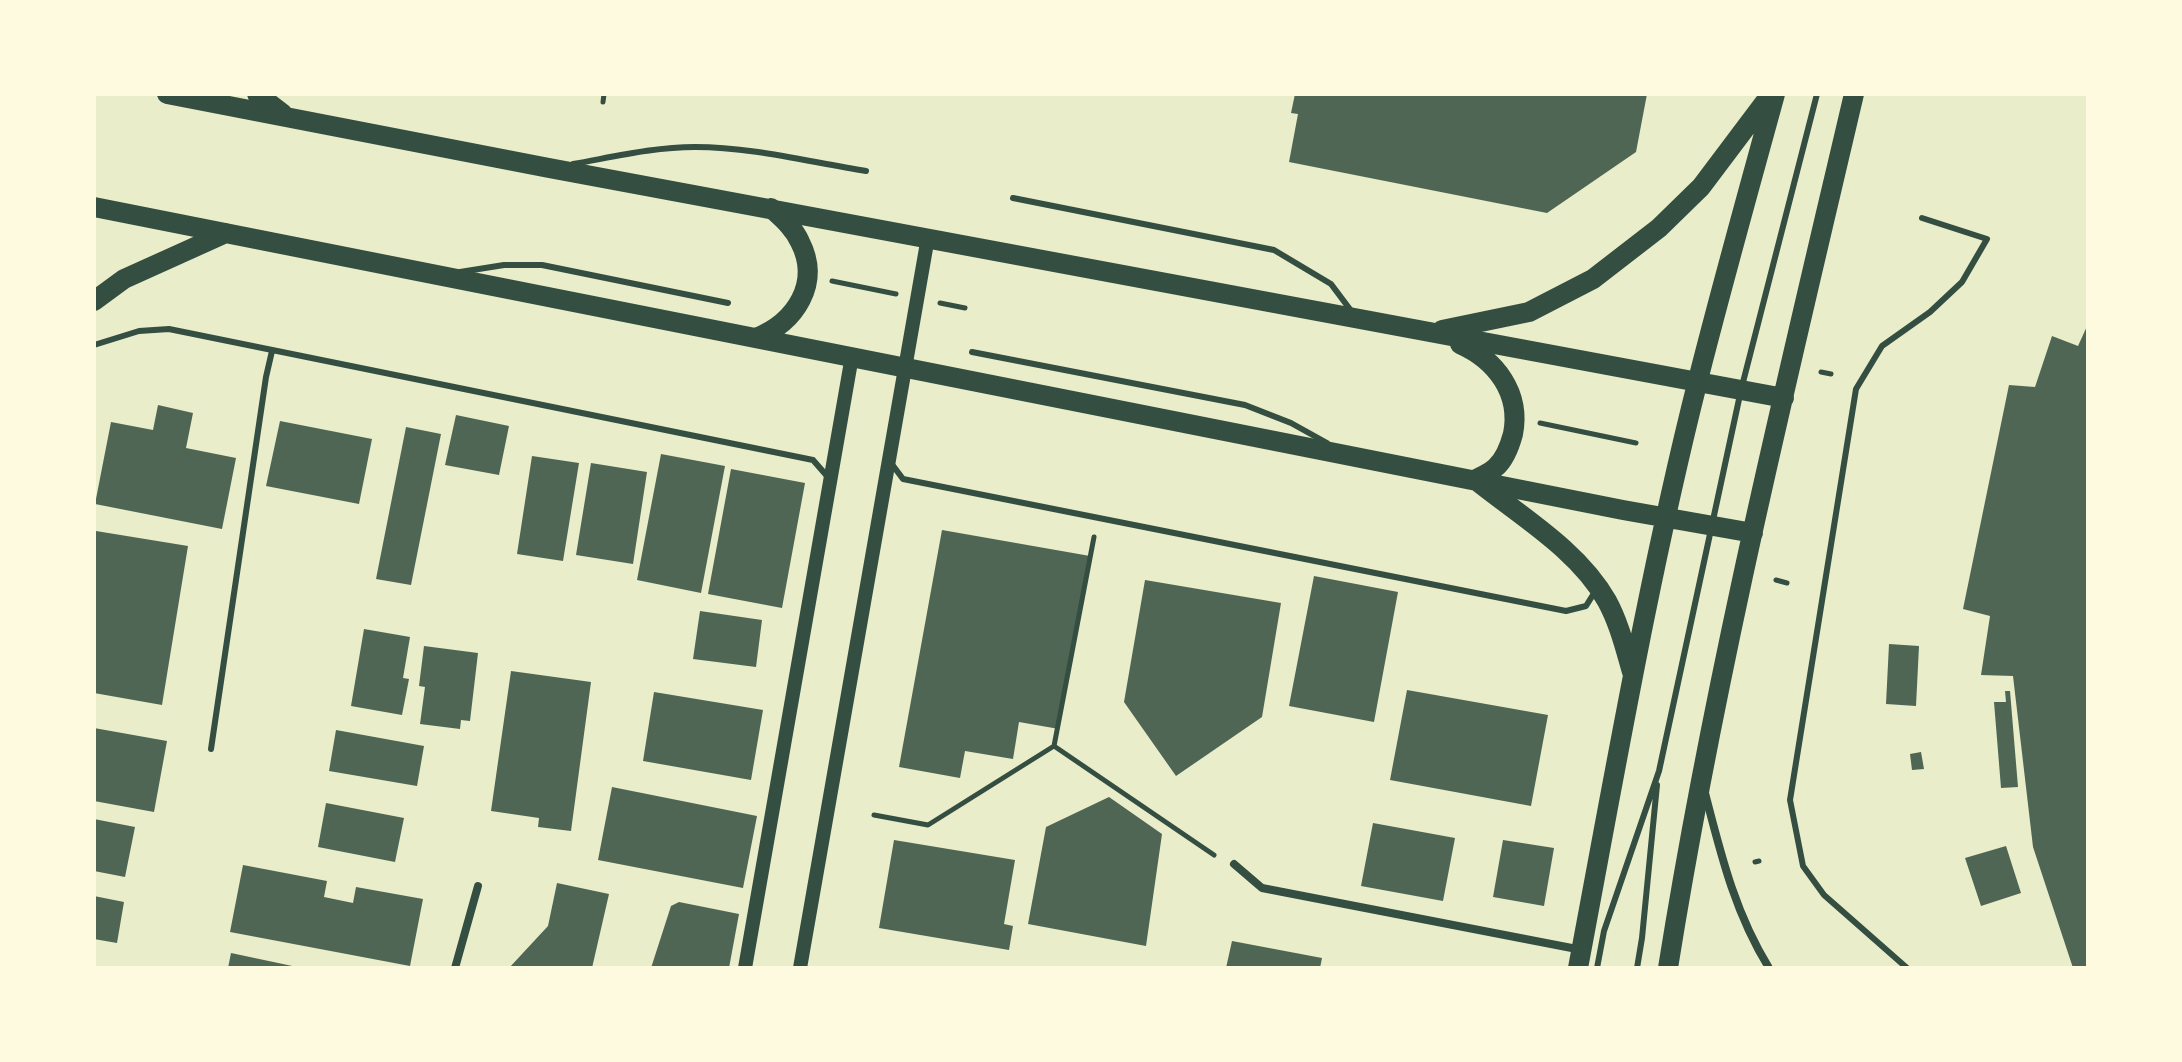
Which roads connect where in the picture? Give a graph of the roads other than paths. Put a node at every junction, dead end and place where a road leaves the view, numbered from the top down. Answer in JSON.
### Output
{"nodes":[{"id":1,"x":167,"y":94,"type":"edge"},
{"id":2,"x":257,"y":94,"type":"edge"},
{"id":3,"x":1773,"y":94,"type":"edge"},
{"id":4,"x":1817,"y":94,"type":"edge"},
{"id":5,"x":1854,"y":94,"type":"edge"},
{"id":6,"x":286,"y":116,"type":"junction"},
{"id":7,"x":549,"y":168,"type":"junction"},
{"id":8,"x":866,"y":171,"type":"dead end"},
{"id":9,"x":1013,"y":198,"type":"dead end"},
{"id":10,"x":94,"y":207,"type":"edge"},
{"id":11,"x":771,"y":208,"type":"junction"},
{"id":12,"x":1922,"y":218,"type":"dead end"},
{"id":13,"x":226,"y":233,"type":"junction"},
{"id":14,"x":928,"y":237,"type":"junction"},
{"id":15,"x":440,"y":275,"type":"junction"},
{"id":16,"x":94,"y":301,"type":"edge"},
{"id":17,"x":728,"y":303,"type":"dead end"},
{"id":18,"x":1357,"y":318,"type":"junction"},
{"id":19,"x":1432,"y":332,"type":"junction"},
{"id":20,"x":756,"y":338,"type":"junction"},
{"id":21,"x":94,"y":345,"type":"edge"},
{"id":22,"x":272,"y":351,"type":"junction"},
{"id":23,"x":972,"y":352,"type":"dead end"},
{"id":24,"x":852,"y":356,"type":"junction"},
{"id":25,"x":904,"y":366,"type":"junction"},
{"id":26,"x":1697,"y":382,"type":"junction"},
{"id":27,"x":1741,"y":390,"type":"junction"},
{"id":28,"x":1784,"y":398,"type":"junction"},
{"id":29,"x":1346,"y":453,"type":"junction"},
{"id":30,"x":888,"y":459,"type":"junction"},
{"id":31,"x":830,"y":479,"type":"junction"},
{"id":32,"x":1475,"y":480,"type":"junction"},
{"id":33,"x":1666,"y":516,"type":"junction"},
{"id":34,"x":1712,"y":525,"type":"junction"},
{"id":35,"x":1753,"y":533,"type":"junction"},
{"id":36,"x":1598,"y":586,"type":"junction"},
{"id":37,"x":1633,"y":675,"type":"junction"},
{"id":38,"x":211,"y":749,"type":"dead end"},
{"id":39,"x":1659,"y":771,"type":"junction"},
{"id":40,"x":1701,"y":775,"type":"junction"},
{"id":41,"x":1234,"y":864,"type":"dead end"},
{"id":42,"x":478,"y":886,"type":"dead end"},
{"id":43,"x":1580,"y":959,"type":"edge"},
{"id":44,"x":455,"y":968,"type":"edge"},
{"id":45,"x":745,"y":968,"type":"edge"},
{"id":46,"x":800,"y":968,"type":"edge"},
{"id":47,"x":1597,"y":968,"type":"edge"},
{"id":48,"x":1637,"y":968,"type":"edge"},
{"id":49,"x":1668,"y":968,"type":"edge"},
{"id":50,"x":1769,"y":968,"type":"edge"},
{"id":51,"x":1907,"y":968,"type":"edge"}],
"edges":[{"from":1,"to":6,"type":"main road"},
{"from":2,"to":6,"type":"main road"},
{"from":3,"to":19,"type":"main road"},
{"from":3,"to":26,"type":"main road"},
{"from":4,"to":27,"type":"lane"},
{"from":5,"to":28,"type":"main road"},
{"from":6,"to":7,"type":"main road"},
{"from":7,"to":8,"type":"lane"},
{"from":7,"to":11,"type":"main road"},
{"from":9,"to":18,"type":"lane"},
{"from":10,"to":13,"type":"main road"},
{"from":11,"to":14,"type":"main road"},
{"from":11,"to":20,"type":"main road"},
{"from":12,"to":51,"type":"lane"},
{"from":13,"to":15,"type":"main road"},
{"from":13,"to":16,"type":"main road"},
{"from":14,"to":18,"type":"main road"},
{"from":14,"to":25,"type":"street"},
{"from":15,"to":17,"type":"lane"},
{"from":15,"to":20,"type":"main road"},
{"from":18,"to":19,"type":"main road"},
{"from":19,"to":26,"type":"main road"},
{"from":19,"to":32,"type":"main road"},
{"from":20,"to":24,"type":"main road"},
{"from":21,"to":22,"type":"lane"},
{"from":22,"to":31,"type":"lane"},
{"from":22,"to":38,"type":"lane"},
{"from":23,"to":29,"type":"lane"},
{"from":24,"to":25,"type":"main road"},
{"from":24,"to":31,"type":"street"},
{"from":25,"to":29,"type":"main road"},
{"from":25,"to":30,"type":"street"},
{"from":26,"to":27,"type":"main road"},
{"from":26,"to":33,"type":"main road"},
{"from":27,"to":28,"type":"main road"},
{"from":27,"to":34,"type":"lane"},
{"from":28,"to":35,"type":"main road"},
{"from":29,"to":32,"type":"main road"},
{"from":30,"to":36,"type":"lane"},
{"from":30,"to":46,"type":"street"},
{"from":31,"to":45,"type":"street"},
{"from":32,"to":33,"type":"main road"},
{"from":32,"to":36,"type":"main road"},
{"from":33,"to":34,"type":"main road"},
{"from":33,"to":37,"type":"main road"},
{"from":34,"to":35,"type":"main road"},
{"from":34,"to":39,"type":"lane"},
{"from":35,"to":40,"type":"main road"},
{"from":36,"to":37,"type":"main road"},
{"from":37,"to":43,"type":"main road"},
{"from":39,"to":47,"type":"lane"},
{"from":39,"to":48,"type":"lane"},
{"from":40,"to":49,"type":"main road"},
{"from":40,"to":50,"type":"street"},
{"from":41,"to":43,"type":"street"},
{"from":42,"to":44,"type":"street"}]}
